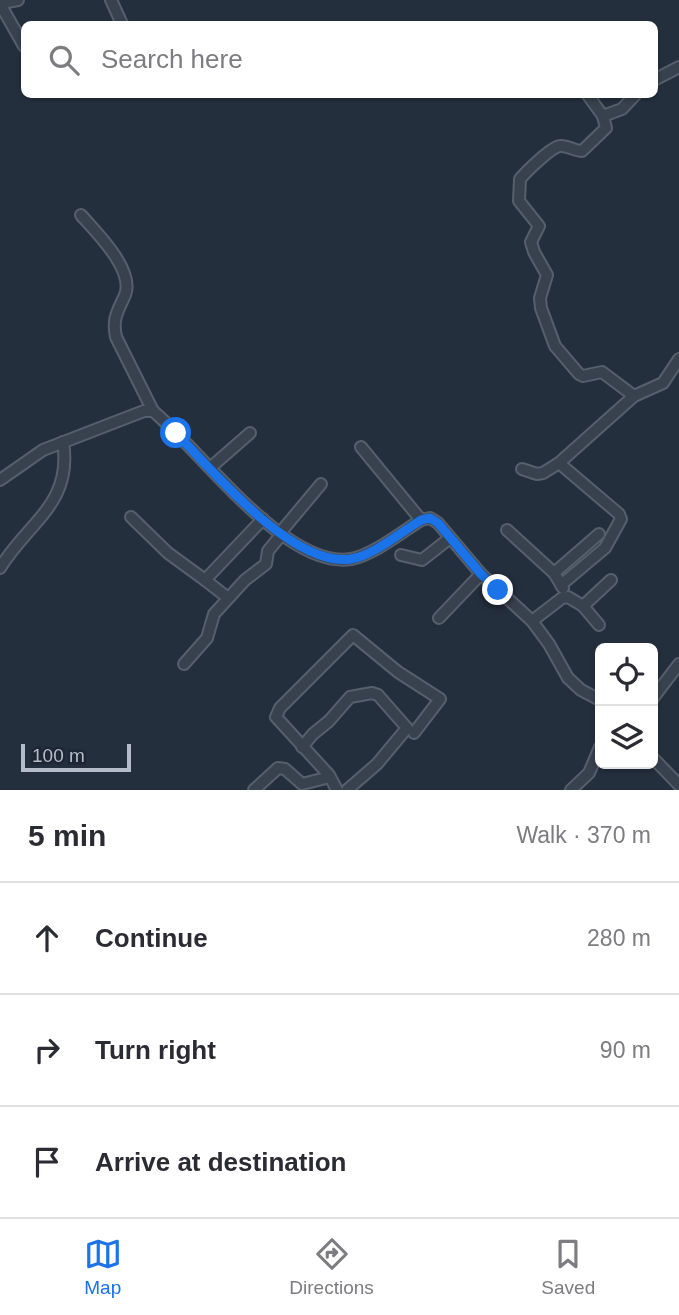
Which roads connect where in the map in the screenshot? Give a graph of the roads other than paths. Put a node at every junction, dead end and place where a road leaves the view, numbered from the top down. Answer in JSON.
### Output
{"nodes":[{"id":1,"x":18,"y":0,"type":"edge"},
{"id":2,"x":111,"y":0,"type":"edge"},
{"id":3,"x":0,"y":2,"type":"edge"},
{"id":4,"x":121,"y":21,"type":"edge"},
{"id":5,"x":21,"y":40,"type":"edge"},
{"id":6,"x":679,"y":67,"type":"edge"},
{"id":7,"x":658,"y":78,"type":"edge"},
{"id":8,"x":590,"y":98,"type":"edge"},
{"id":9,"x":632,"y":98,"type":"edge"},
{"id":10,"x":603,"y":116,"type":"junction"},
{"id":11,"x":81,"y":215,"type":"dead end"},
{"id":12,"x":679,"y":359,"type":"edge"},
{"id":13,"x":634,"y":396,"type":"junction"},
{"id":14,"x":153,"y":411,"type":"junction"},
{"id":15,"x":250,"y":433,"type":"dead end"},
{"id":16,"x":63,"y":442,"type":"junction"},
{"id":17,"x":361,"y":447,"type":"dead end"},
{"id":18,"x":559,"y":463,"type":"junction"},
{"id":19,"x":210,"y":468,"type":"junction"},
{"id":20,"x":522,"y":469,"type":"dead end"},
{"id":21,"x":0,"y":480,"type":"edge"},
{"id":22,"x":321,"y":484,"type":"dead end"},
{"id":23,"x":131,"y":517,"type":"dead end"},
{"id":24,"x":263,"y":519,"type":"junction"},
{"id":25,"x":421,"y":520,"type":"junction"},
{"id":26,"x":507,"y":530,"type":"dead end"},
{"id":27,"x":281,"y":534,"type":"junction"},
{"id":28,"x":599,"y":534,"type":"dead end"},
{"id":29,"x":450,"y":538,"type":"junction"},
{"id":30,"x":401,"y":555,"type":"dead end"},
{"id":31,"x":0,"y":568,"type":"edge"},
{"id":32,"x":554,"y":573,"type":"junction"},
{"id":33,"x":481,"y":574,"type":"junction"},
{"id":34,"x":205,"y":580,"type":"junction"},
{"id":35,"x":611,"y":580,"type":"dead end"},
{"id":36,"x":561,"y":585,"type":"junction"},
{"id":37,"x":568,"y":597,"type":"junction"},
{"id":38,"x":228,"y":598,"type":"junction"},
{"id":39,"x":583,"y":606,"type":"junction"},
{"id":40,"x":439,"y":618,"type":"dead end"},
{"id":41,"x":532,"y":621,"type":"junction"},
{"id":42,"x":599,"y":625,"type":"dead end"},
{"id":43,"x":184,"y":664,"type":"dead end"},
{"id":44,"x":679,"y":664,"type":"edge"},
{"id":45,"x":658,"y":691,"type":"edge"},
{"id":46,"x":595,"y":697,"type":"edge"},
{"id":47,"x":414,"y":733,"type":"dead end"},
{"id":48,"x":302,"y":747,"type":"junction"},
{"id":49,"x":595,"y":759,"type":"edge"},
{"id":50,"x":658,"y":763,"type":"edge"},
{"id":51,"x":330,"y":777,"type":"junction"},
{"id":52,"x":679,"y":785,"type":"edge"},
{"id":53,"x":254,"y":790,"type":"edge"},
{"id":54,"x":337,"y":790,"type":"edge"},
{"id":55,"x":347,"y":790,"type":"edge"},
{"id":56,"x":571,"y":790,"type":"edge"}],
"edges":[{"from":1,"to":3,"type":"street"},
{"from":2,"to":4,"type":"street"},
{"from":3,"to":5,"type":"street"},
{"from":6,"to":7,"type":"street"},
{"from":8,"to":10,"type":"street"},
{"from":9,"to":10,"type":"street"},
{"from":10,"to":13,"type":"street"},
{"from":11,"to":14,"type":"street"},
{"from":12,"to":13,"type":"street"},
{"from":13,"to":18,"type":"street"},
{"from":14,"to":16,"type":"street"},
{"from":14,"to":19,"type":"street"},
{"from":15,"to":19,"type":"street"},
{"from":16,"to":21,"type":"street"},
{"from":16,"to":31,"type":"street"},
{"from":17,"to":25,"type":"street"},
{"from":18,"to":20,"type":"street"},
{"from":18,"to":36,"type":"street"},
{"from":19,"to":24,"type":"street"},
{"from":22,"to":27,"type":"street"},
{"from":23,"to":34,"type":"street"},
{"from":24,"to":27,"type":"street"},
{"from":24,"to":34,"type":"street"},
{"from":25,"to":27,"type":"street"},
{"from":25,"to":29,"type":"street"},
{"from":26,"to":32,"type":"street"},
{"from":27,"to":38,"type":"street"},
{"from":28,"to":32,"type":"street"},
{"from":29,"to":30,"type":"street"},
{"from":29,"to":33,"type":"street"},
{"from":32,"to":36,"type":"street"},
{"from":33,"to":40,"type":"street"},
{"from":33,"to":41,"type":"street"},
{"from":34,"to":38,"type":"street"},
{"from":35,"to":39,"type":"street"},
{"from":36,"to":37,"type":"street"},
{"from":37,"to":39,"type":"street"},
{"from":37,"to":41,"type":"street"},
{"from":38,"to":43,"type":"street"},
{"from":39,"to":42,"type":"street"},
{"from":41,"to":46,"type":"street"},
{"from":44,"to":45,"type":"street"},
{"from":47,"to":48,"type":"street"},
{"from":48,"to":51,"type":"street"},
{"from":48,"to":55,"type":"street"},
{"from":49,"to":56,"type":"street"},
{"from":50,"to":52,"type":"street"},
{"from":51,"to":53,"type":"street"},
{"from":51,"to":54,"type":"street"}]}
